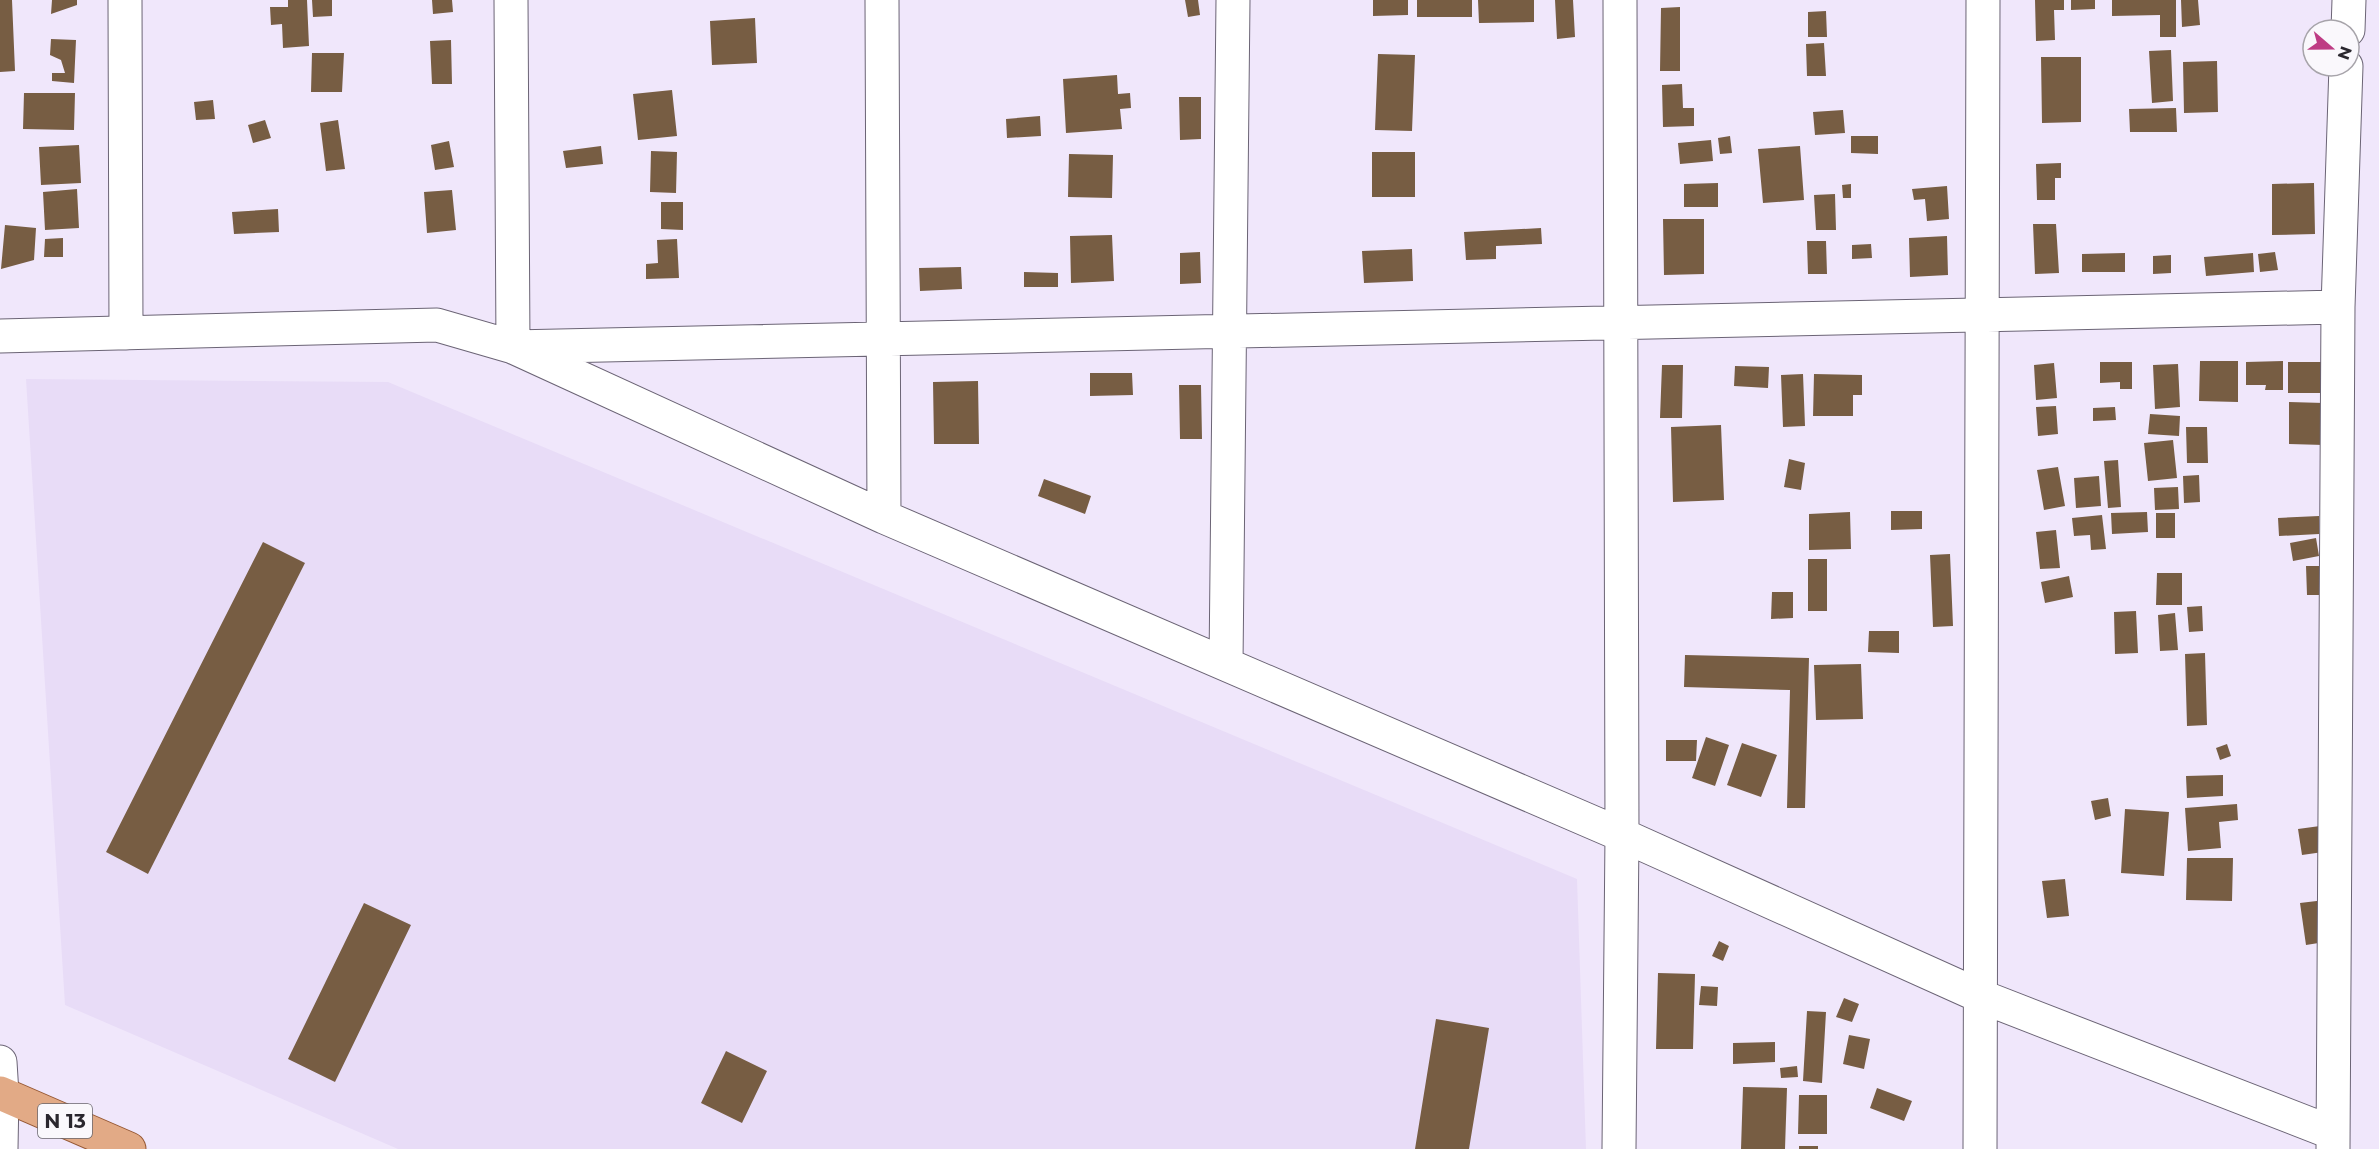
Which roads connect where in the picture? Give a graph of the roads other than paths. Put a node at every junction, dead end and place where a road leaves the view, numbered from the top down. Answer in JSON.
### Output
{"nodes":[{"id":1,"x":125,"y":0,"type":"edge"},
{"id":2,"x":512,"y":0,"type":"edge"},
{"id":3,"x":882,"y":0,"type":"edge"},
{"id":4,"x":1233,"y":0,"type":"edge"},
{"id":5,"x":1620,"y":0,"type":"edge"},
{"id":6,"x":1983,"y":0,"type":"edge"},
{"id":7,"x":2349,"y":0,"type":"edge"},
{"id":8,"x":2348,"y":18,"type":"edge"},
{"id":9,"x":2346,"y":78,"type":"edge"},
{"id":10,"x":2338,"y":307,"type":"junction"},
{"id":11,"x":1982,"y":315,"type":"junction"},
{"id":12,"x":1621,"y":323,"type":"junction"},
{"id":13,"x":1229,"y":331,"type":"junction"},
{"id":14,"x":126,"y":333,"type":"junction"},
{"id":15,"x":0,"y":336,"type":"edge"},
{"id":16,"x":883,"y":339,"type":"junction"},
{"id":17,"x":513,"y":347,"type":"junction"},
{"id":18,"x":884,"y":517,"type":"junction"},
{"id":19,"x":1226,"y":664,"type":"junction"},
{"id":20,"x":1622,"y":835,"type":"junction"},
{"id":21,"x":1980,"y":996,"type":"junction"},
{"id":22,"x":0,"y":1062,"type":"edge"},
{"id":23,"x":1,"y":1094,"type":"edge"},
{"id":24,"x":2333,"y":1141,"type":"edge"},
{"id":25,"x":1,"y":1149,"type":"edge"},
{"id":26,"x":129,"y":1149,"type":"edge"},
{"id":27,"x":1619,"y":1149,"type":"edge"},
{"id":28,"x":1980,"y":1149,"type":"edge"}],
"edges":[{"from":1,"to":14,"type":"street"},
{"from":2,"to":17,"type":"street"},
{"from":3,"to":16,"type":"street"},
{"from":4,"to":13,"type":"street"},
{"from":5,"to":12,"type":"street"},
{"from":6,"to":11,"type":"street"},
{"from":7,"to":8,"type":"street"},
{"from":9,"to":10,"type":"street"},
{"from":10,"to":11,"type":"street"},
{"from":10,"to":24,"type":"street"},
{"from":11,"to":12,"type":"street"},
{"from":11,"to":21,"type":"street"},
{"from":12,"to":13,"type":"street"},
{"from":12,"to":20,"type":"street"},
{"from":13,"to":16,"type":"street"},
{"from":13,"to":19,"type":"street"},
{"from":14,"to":15,"type":"street"},
{"from":14,"to":17,"type":"street"},
{"from":16,"to":17,"type":"street"},
{"from":16,"to":18,"type":"street"},
{"from":17,"to":18,"type":"street"},
{"from":18,"to":19,"type":"street"},
{"from":19,"to":20,"type":"street"},
{"from":20,"to":21,"type":"street"},
{"from":20,"to":27,"type":"street"},
{"from":21,"to":24,"type":"street"},
{"from":21,"to":28,"type":"street"},
{"from":22,"to":23,"type":"street"},
{"from":23,"to":25,"type":"street"},
{"from":23,"to":26,"type":"main road","number":"N 13"}]}
